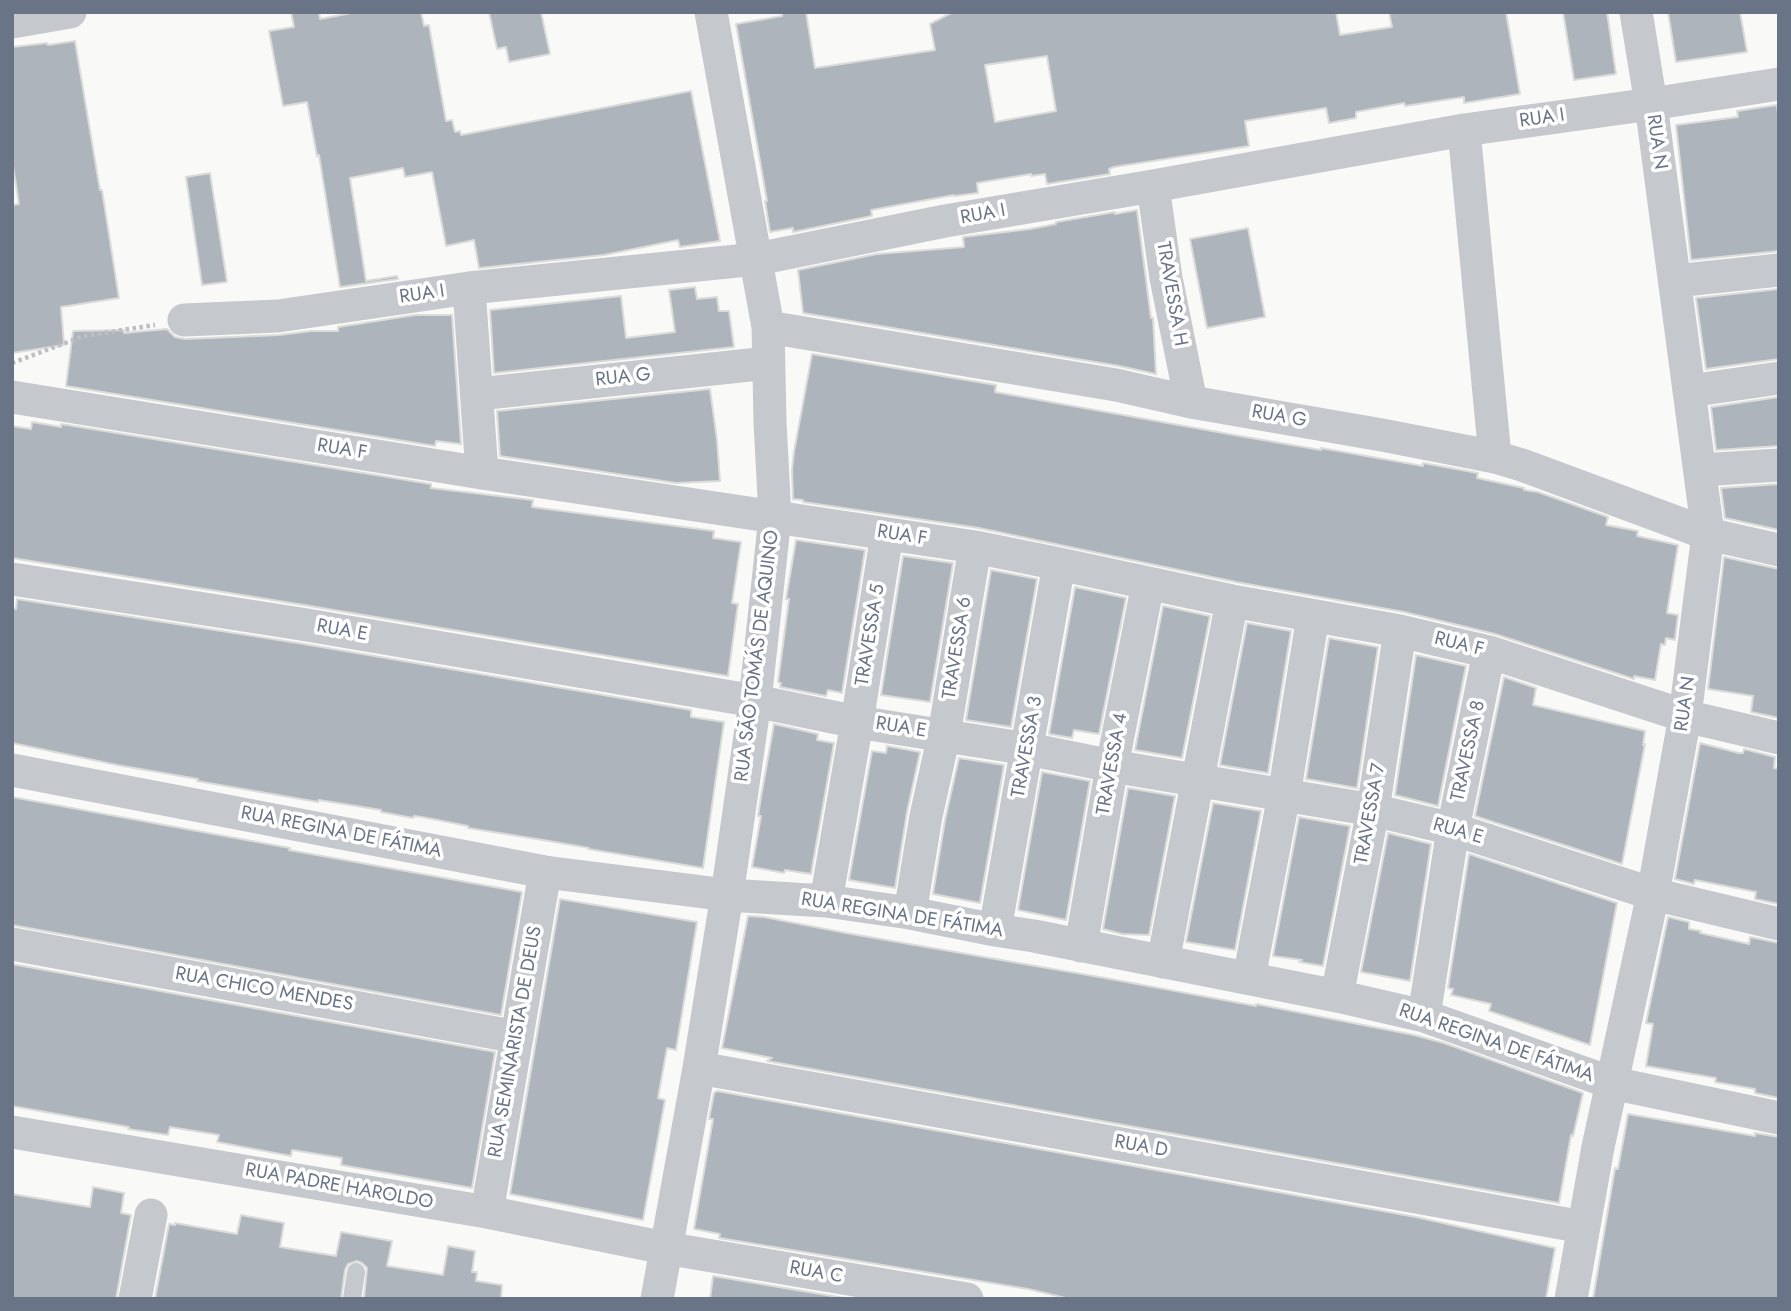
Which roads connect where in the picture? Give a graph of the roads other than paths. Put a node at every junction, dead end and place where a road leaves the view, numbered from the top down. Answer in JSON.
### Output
{"nodes":[{"id":1,"x":70,"y":12,"type":"edge"},
{"id":2,"x":711,"y":12,"type":"edge"},
{"id":3,"x":1636,"y":12,"type":"edge"},
{"id":4,"x":12,"y":22,"type":"edge"},
{"id":5,"x":1779,"y":84,"type":"edge"},
{"id":6,"x":1651,"y":104,"type":"junction"},
{"id":7,"x":1464,"y":130,"type":"junction"},
{"id":8,"x":1153,"y":186,"type":"junction"},
{"id":9,"x":757,"y":259,"type":"junction"},
{"id":10,"x":1779,"y":270,"type":"edge"},
{"id":11,"x":1675,"y":281,"type":"junction"},
{"id":12,"x":469,"y":288,"type":"junction"},
{"id":13,"x":184,"y":320,"type":"road end"},
{"id":14,"x":768,"y":327,"type":"junction"},
{"id":15,"x":768,"y":363,"type":"junction"},
{"id":16,"x":1779,"y":378,"type":"edge"},
{"id":17,"x":1689,"y":391,"type":"junction"},
{"id":18,"x":478,"y":394,"type":"junction"},
{"id":19,"x":12,"y":397,"type":"edge"},
{"id":20,"x":1191,"y":402,"type":"junction"},
{"id":21,"x":1495,"y":457,"type":"junction"},
{"id":22,"x":1779,"y":465,"type":"edge"},
{"id":23,"x":1700,"y":470,"type":"junction"},
{"id":24,"x":482,"y":473,"type":"junction"},
{"id":25,"x":775,"y":517,"type":"junction"},
{"id":26,"x":887,"y":534,"type":"junction"},
{"id":27,"x":1708,"y":534,"type":"junction"},
{"id":28,"x":975,"y":547,"type":"junction"},
{"id":29,"x":1779,"y":550,"type":"edge"},
{"id":30,"x":1059,"y":564,"type":"junction"},
{"id":31,"x":12,"y":579,"type":"edge"},
{"id":32,"x":1148,"y":584,"type":"junction"},
{"id":33,"x":1232,"y":601,"type":"junction"},
{"id":34,"x":1314,"y":615,"type":"junction"},
{"id":35,"x":1400,"y":631,"type":"junction"},
{"id":36,"x":1489,"y":652,"type":"junction"},
{"id":37,"x":755,"y":701,"type":"junction"},
{"id":38,"x":1685,"y":716,"type":"junction"},
{"id":39,"x":857,"y":722,"type":"junction"},
{"id":40,"x":944,"y":735,"type":"junction"},
{"id":41,"x":1779,"y":738,"type":"edge"},
{"id":42,"x":1028,"y":749,"type":"junction"},
{"id":43,"x":1112,"y":766,"type":"junction"},
{"id":44,"x":12,"y":770,"type":"edge"},
{"id":45,"x":1199,"y":780,"type":"junction"},
{"id":46,"x":1283,"y":795,"type":"junction"},
{"id":47,"x":1373,"y":810,"type":"junction"},
{"id":48,"x":1452,"y":829,"type":"junction"},
{"id":49,"x":545,"y":872,"type":"junction"},
{"id":50,"x":1653,"y":894,"type":"junction"},
{"id":51,"x":727,"y":895,"type":"junction"},
{"id":52,"x":825,"y":901,"type":"junction"},
{"id":53,"x":910,"y":913,"type":"junction"},
{"id":54,"x":1779,"y":924,"type":"edge"},
{"id":55,"x":996,"y":930,"type":"junction"},
{"id":56,"x":12,"y":944,"type":"edge"},
{"id":57,"x":1081,"y":946,"type":"junction"},
{"id":58,"x":1163,"y":962,"type":"junction"},
{"id":59,"x":1249,"y":978,"type":"junction"},
{"id":60,"x":1337,"y":996,"type":"junction"},
{"id":61,"x":1424,"y":1016,"type":"junction"},
{"id":62,"x":517,"y":1037,"type":"junction"},
{"id":63,"x":699,"y":1068,"type":"junction"},
{"id":64,"x":1612,"y":1083,"type":"junction"},
{"id":65,"x":1779,"y":1118,"type":"edge"},
{"id":66,"x":12,"y":1132,"type":"edge"},
{"id":67,"x":487,"y":1212,"type":"junction"},
{"id":68,"x":151,"y":1215,"type":"dead end"},
{"id":69,"x":1583,"y":1227,"type":"junction"},
{"id":70,"x":665,"y":1248,"type":"junction"},
{"id":71,"x":356,"y":1272,"type":"dead end"},
{"id":72,"x":135,"y":1299,"type":"edge"},
{"id":73,"x":352,"y":1299,"type":"edge"},
{"id":74,"x":657,"y":1299,"type":"edge"},
{"id":75,"x":967,"y":1299,"type":"edge"},
{"id":76,"x":1571,"y":1299,"type":"edge"}],
"edges":[{"from":1,"to":4,"type":"street"},
{"from":2,"to":9,"type":"street","name":"RUA SÃO TOMÁS DE AQUINO"},
{"from":3,"to":6,"type":"street","name":"RUA N"},
{"from":5,"to":6,"type":"street","name":"RUA I"},
{"from":6,"to":7,"type":"street","name":"RUA I"},
{"from":6,"to":11,"type":"street","name":"RUA N"},
{"from":7,"to":8,"type":"street","name":"RUA I"},
{"from":7,"to":21,"type":"street"},
{"from":8,"to":9,"type":"street","name":"RUA I"},
{"from":8,"to":20,"type":"street","name":"TRAVESSA H"},
{"from":9,"to":12,"type":"street","name":"RUA I"},
{"from":9,"to":14,"type":"street","name":"RUA SÃO TOMÁS DE AQUINO"},
{"from":10,"to":11,"type":"street"},
{"from":11,"to":17,"type":"street","name":"RUA N"},
{"from":12,"to":13,"type":"street","name":"RUA I"},
{"from":12,"to":18,"type":"street"},
{"from":14,"to":15,"type":"street","name":"RUA SÃO TOMÁS DE AQUINO"},
{"from":14,"to":20,"type":"street","name":"RUA G"},
{"from":15,"to":18,"type":"street","name":"RUA G"},
{"from":15,"to":25,"type":"street","name":"RUA SÃO TOMÁS DE AQUINO"},
{"from":16,"to":17,"type":"street"},
{"from":17,"to":23,"type":"street","name":"RUA N"},
{"from":18,"to":24,"type":"street"},
{"from":19,"to":24,"type":"street","name":"RUA F"},
{"from":20,"to":21,"type":"street","name":"RUA G"},
{"from":21,"to":27,"type":"street","name":"RUA G"},
{"from":22,"to":23,"type":"street"},
{"from":23,"to":27,"type":"street","name":"RUA N"},
{"from":24,"to":25,"type":"street","name":"RUA F"},
{"from":25,"to":26,"type":"street","name":"RUA F"},
{"from":25,"to":37,"type":"street","name":"RUA SÃO TOMÁS DE AQUINO"},
{"from":26,"to":28,"type":"street","name":"RUA F"},
{"from":26,"to":39,"type":"street","name":"TRAVESSA 5"},
{"from":27,"to":29,"type":"street","name":"RUA G"},
{"from":27,"to":38,"type":"street","name":"RUA N"},
{"from":28,"to":30,"type":"street","name":"RUA F"},
{"from":28,"to":40,"type":"street","name":"TRAVESSA 6"},
{"from":30,"to":32,"type":"street","name":"RUA F"},
{"from":30,"to":42,"type":"street","name":"TRAVESSA 3"},
{"from":31,"to":37,"type":"street","name":"RUA E"},
{"from":32,"to":33,"type":"street","name":"RUA F"},
{"from":32,"to":43,"type":"street","name":"TRAVESSA 4"},
{"from":33,"to":34,"type":"street","name":"RUA F"},
{"from":33,"to":45,"type":"street"},
{"from":34,"to":35,"type":"street","name":"RUA F"},
{"from":34,"to":46,"type":"street"},
{"from":35,"to":36,"type":"street","name":"RUA F"},
{"from":35,"to":47,"type":"street","name":"TRAVESSA 7"},
{"from":36,"to":38,"type":"street","name":"RUA F"},
{"from":36,"to":48,"type":"street","name":"TRAVESSA 8"},
{"from":37,"to":39,"type":"street","name":"RUA E"},
{"from":37,"to":51,"type":"street","name":"RUA SÃO TOMÁS DE AQUINO"},
{"from":38,"to":41,"type":"street","name":"RUA F"},
{"from":38,"to":50,"type":"street","name":"RUA N"},
{"from":39,"to":40,"type":"street","name":"RUA E"},
{"from":39,"to":52,"type":"street","name":"TRAVESSA 5"},
{"from":40,"to":42,"type":"street","name":"RUA E"},
{"from":40,"to":53,"type":"street","name":"TRAVESSA 6"},
{"from":42,"to":43,"type":"street","name":"RUA E"},
{"from":42,"to":55,"type":"street","name":"TRAVESSA 3"},
{"from":43,"to":45,"type":"street","name":"RUA E"},
{"from":43,"to":57,"type":"street","name":"TRAVESSA 4"},
{"from":44,"to":49,"type":"street","name":"RUA REGINA DE FÁTIMA"},
{"from":45,"to":46,"type":"street","name":"RUA E"},
{"from":45,"to":58,"type":"street"},
{"from":46,"to":47,"type":"street","name":"RUA E"},
{"from":46,"to":59,"type":"street"},
{"from":47,"to":48,"type":"street","name":"RUA E"},
{"from":47,"to":60,"type":"street","name":"TRAVESSA 7"},
{"from":48,"to":50,"type":"street","name":"RUA E"},
{"from":48,"to":61,"type":"street","name":"TRAVESSA 8"},
{"from":49,"to":51,"type":"street","name":"RUA REGINA DE FÁTIMA"},
{"from":49,"to":62,"type":"street","name":"RUA SEMINARISTA DE DEUS"},
{"from":50,"to":54,"type":"street","name":"RUA E"},
{"from":50,"to":64,"type":"street","name":"RUA N"},
{"from":51,"to":52,"type":"street","name":"RUA REGINA DE FÁTIMA"},
{"from":51,"to":63,"type":"street","name":"RUA SÃO TOMÁS DE AQUINO"},
{"from":52,"to":53,"type":"street","name":"RUA REGINA DE FÁTIMA"},
{"from":53,"to":55,"type":"street","name":"RUA REGINA DE FÁTIMA"},
{"from":55,"to":57,"type":"street","name":"RUA REGINA DE FÁTIMA"},
{"from":56,"to":62,"type":"street","name":"RUA CHICO MENDES"},
{"from":57,"to":58,"type":"street","name":"RUA REGINA DE FÁTIMA"},
{"from":58,"to":59,"type":"street","name":"RUA REGINA DE FÁTIMA"},
{"from":59,"to":60,"type":"street","name":"RUA REGINA DE FÁTIMA"},
{"from":60,"to":61,"type":"street","name":"RUA REGINA DE FÁTIMA"},
{"from":61,"to":64,"type":"street","name":"RUA REGINA DE FÁTIMA"},
{"from":62,"to":67,"type":"street","name":"RUA SEMINARISTA DE DEUS"},
{"from":63,"to":69,"type":"street","name":"RUA D"},
{"from":63,"to":70,"type":"street","name":"RUA SÃO TOMÁS DE AQUINO"},
{"from":64,"to":65,"type":"street","name":"RUA REGINA DE FÁTIMA"},
{"from":64,"to":69,"type":"street","name":"RUA N"},
{"from":66,"to":67,"type":"street","name":"RUA PADRE HAROLDO"},
{"from":67,"to":70,"type":"street","name":"RUA PADRE HAROLDO"},
{"from":68,"to":72,"type":"street"},
{"from":69,"to":76,"type":"street","name":"RUA N"},
{"from":70,"to":74,"type":"street","name":"RUA SÃO TOMÁS DE AQUINO"},
{"from":70,"to":75,"type":"street","name":"RUA C"},
{"from":71,"to":73,"type":"lane"}]}
